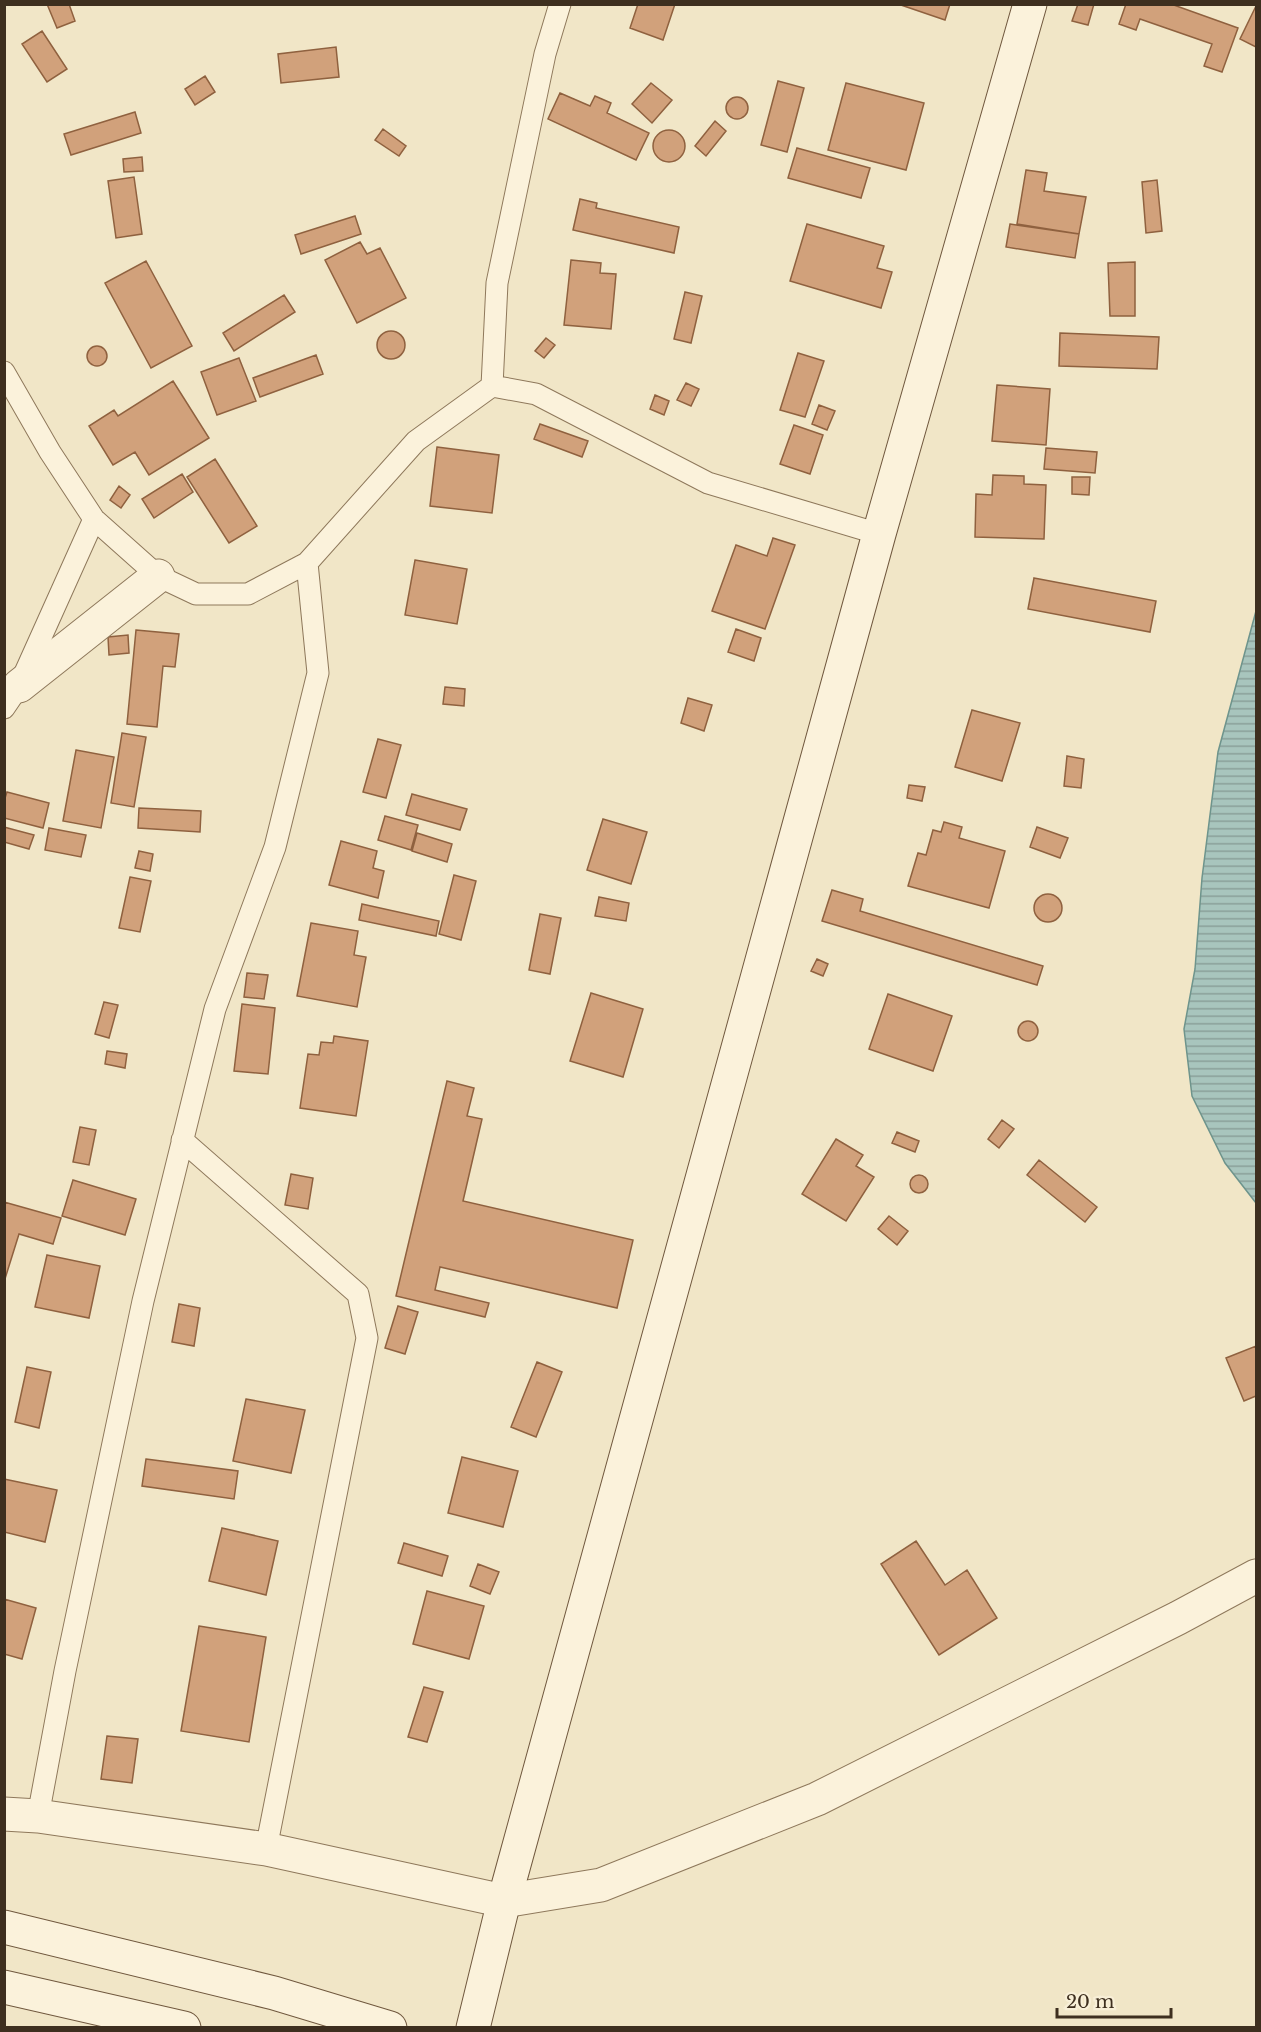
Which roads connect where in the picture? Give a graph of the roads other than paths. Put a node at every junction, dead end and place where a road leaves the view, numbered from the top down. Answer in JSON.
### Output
{"nodes":[{"id":1,"x":560,"y":4,"type":"edge"},
{"id":2,"x":1030,"y":4,"type":"edge"},
{"id":3,"x":4,"y":372,"type":"edge"},
{"id":4,"x":492,"y":386,"type":"junction"},
{"id":5,"x":94,"y":519,"type":"junction"},
{"id":6,"x":879,"y":534,"type":"junction"},
{"id":7,"x":307,"y":563,"type":"junction"},
{"id":8,"x":158,"y":576,"type":"junction"},
{"id":9,"x":12,"y":697,"type":"edge"},
{"id":10,"x":182,"y":1140,"type":"junction"},
{"id":11,"x":1257,"y":1576,"type":"edge"},
{"id":12,"x":4,"y":1814,"type":"edge"},
{"id":13,"x":38,"y":1816,"type":"junction"},
{"id":14,"x":266,"y":1849,"type":"junction"},
{"id":15,"x":504,"y":1901,"type":"junction"},
{"id":16,"x":4,"y":1928,"type":"edge"},
{"id":17,"x":4,"y":1987,"type":"edge"},
{"id":18,"x":183,"y":2027,"type":"edge"},
{"id":19,"x":390,"y":2028,"type":"edge"},
{"id":20,"x":473,"y":2028,"type":"edge"}],
"edges":[{"from":1,"to":4,"type":"lane"},
{"from":2,"to":6,"type":"main road"},
{"from":3,"to":5,"type":"lane"},
{"from":4,"to":6,"type":"lane"},
{"from":4,"to":7,"type":"lane"},
{"from":5,"to":8,"type":"lane"},
{"from":5,"to":9,"type":"lane"},
{"from":6,"to":15,"type":"main road"},
{"from":7,"to":8,"type":"lane"},
{"from":7,"to":10,"type":"lane"},
{"from":8,"to":9,"type":"main road"},
{"from":10,"to":13,"type":"lane"},
{"from":10,"to":14,"type":"lane"},
{"from":11,"to":15,"type":"main road"},
{"from":12,"to":13,"type":"main road"},
{"from":13,"to":14,"type":"main road"},
{"from":14,"to":15,"type":"main road"},
{"from":15,"to":20,"type":"main road"},
{"from":16,"to":19,"type":"main road"},
{"from":17,"to":18,"type":"main road"}]}
